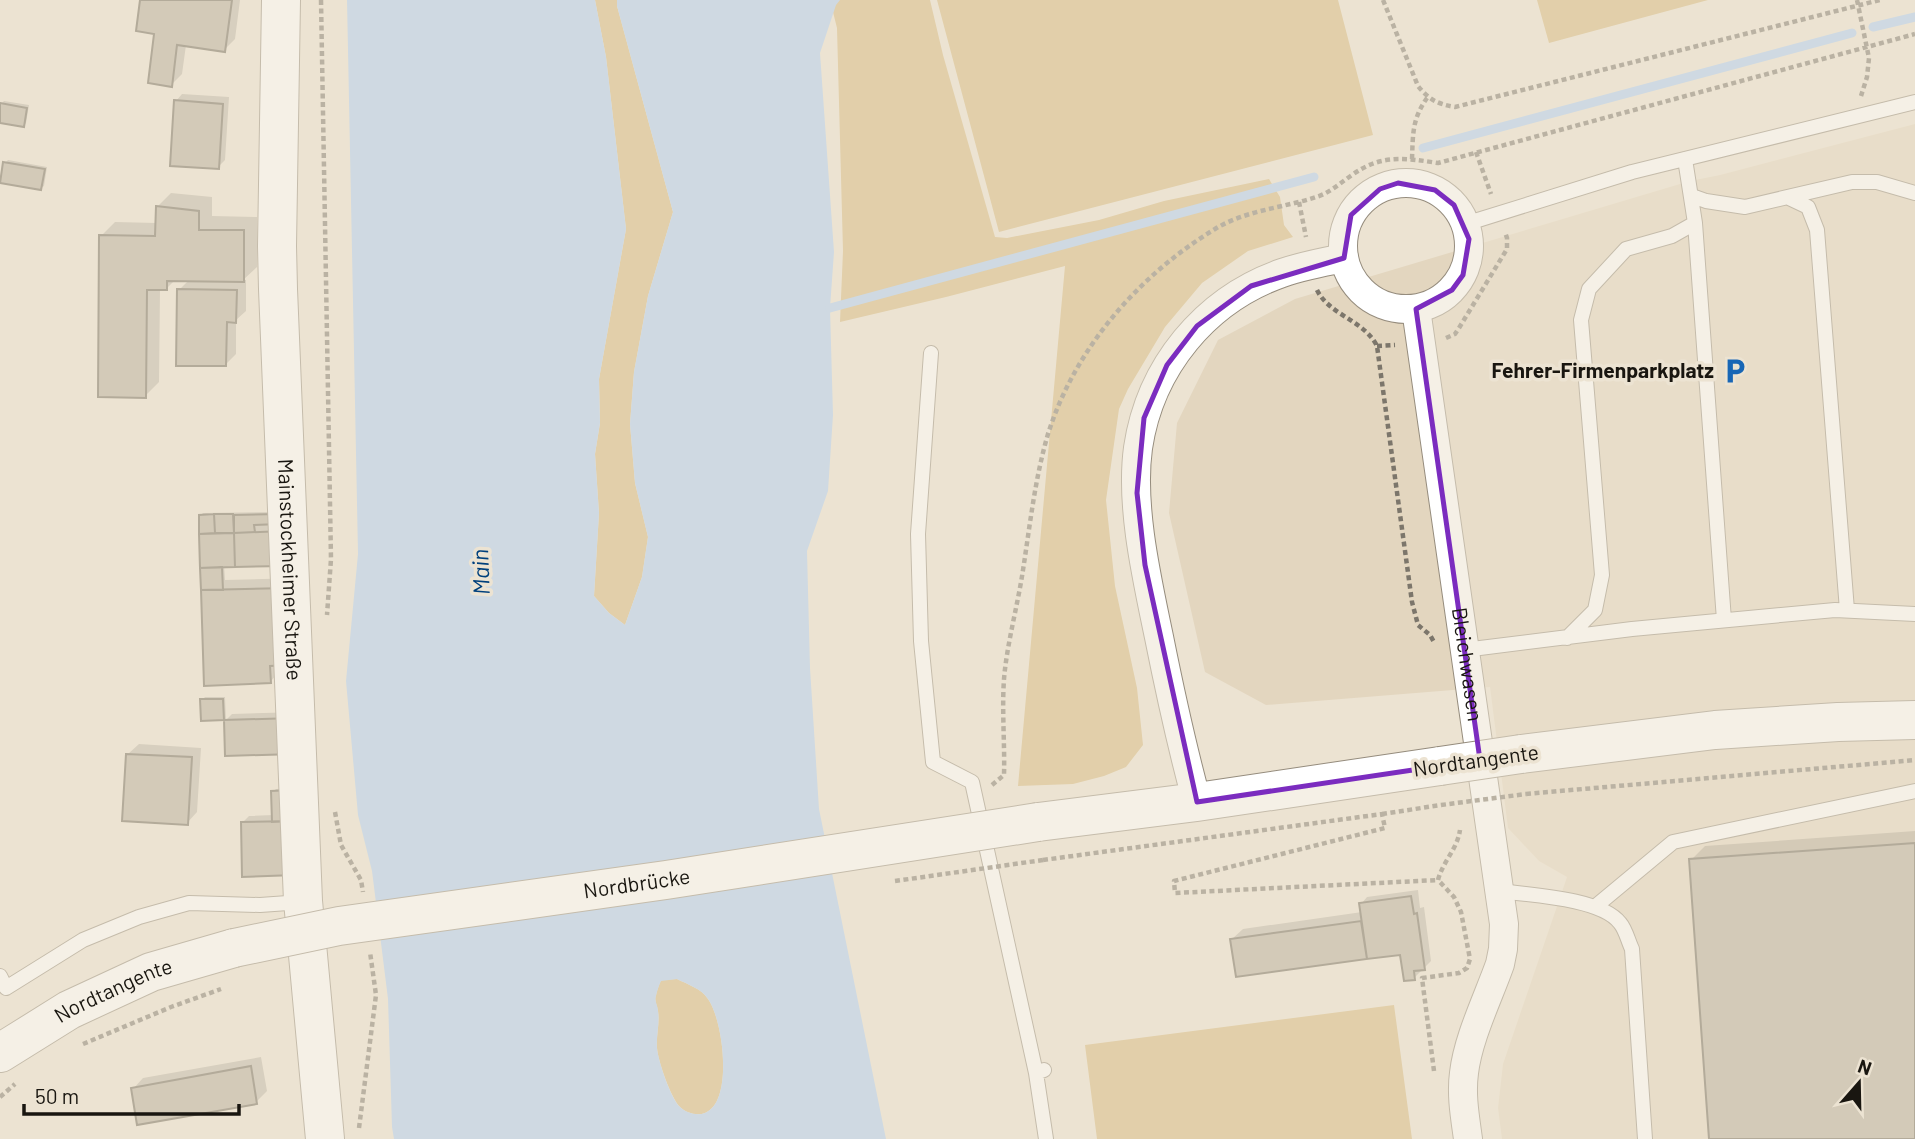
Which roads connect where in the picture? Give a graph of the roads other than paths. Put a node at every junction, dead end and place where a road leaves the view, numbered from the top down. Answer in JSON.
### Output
{"nodes":[{"id":1,"x":281,"y":0,"type":"edge"},
{"id":2,"x":1915,"y":102,"type":"edge"},
{"id":3,"x":1685,"y":159,"type":"junction"},
{"id":4,"x":1915,"y":194,"type":"edge"},
{"id":5,"x":1692,"y":196,"type":"junction"},
{"id":6,"x":1789,"y":198,"type":"junction"},
{"id":7,"x":1695,"y":223,"type":"junction"},
{"id":8,"x":1465,"y":224,"type":"junction"},
{"id":9,"x":1344,"y":258,"type":"junction"},
{"id":10,"x":1416,"y":309,"type":"junction"},
{"id":11,"x":930,"y":353,"type":"dead end"},
{"id":12,"x":1847,"y":610,"type":"junction"},
{"id":13,"x":1915,"y":614,"type":"edge"},
{"id":14,"x":1724,"y":620,"type":"junction"},
{"id":15,"x":1567,"y":638,"type":"junction"},
{"id":16,"x":1451,"y":650,"type":"junction"},
{"id":17,"x":1915,"y":720,"type":"edge"},
{"id":18,"x":1915,"y":791,"type":"edge"},
{"id":19,"x":1196,"y":802,"type":"junction"},
{"id":20,"x":1038,"y":822,"type":"joint"},
{"id":21,"x":1499,"y":891,"type":"junction"},
{"id":22,"x":303,"y":901,"type":"junction"},
{"id":23,"x":1596,"y":906,"type":"junction"},
{"id":24,"x":234,"y":948,"type":"joint"},
{"id":25,"x":0,"y":976,"type":"edge"},
{"id":26,"x":8,"y":1068,"type":"edge"},
{"id":27,"x":325,"y":1139,"type":"edge"},
{"id":28,"x":1046,"y":1139,"type":"edge"},
{"id":29,"x":1468,"y":1139,"type":"edge"},
{"id":30,"x":1645,"y":1139,"type":"edge"}],
"edges":[{"from":1,"to":22,"type":"main road","name":"Mainstockheimer Straße"},
{"from":2,"to":3,"type":"lane"},
{"from":3,"to":5,"type":"lane"},
{"from":3,"to":8,"type":"lane"},
{"from":4,"to":6,"type":"lane"},
{"from":5,"to":6,"type":"lane"},
{"from":5,"to":7,"type":"lane"},
{"from":6,"to":12,"type":"lane"},
{"from":7,"to":14,"type":"lane"},
{"from":7,"to":15,"type":"lane"},
{"from":8,"to":9,"type":"street"},
{"from":8,"to":10,"type":"street"},
{"from":9,"to":10,"type":"street"},
{"from":9,"to":19,"type":"street"},
{"from":10,"to":16,"type":"street","name":"Bleichwasen"},
{"from":11,"to":28,"type":"lane"},
{"from":12,"to":13,"type":"lane"},
{"from":12,"to":14,"type":"lane"},
{"from":14,"to":15,"type":"lane"},
{"from":15,"to":16,"type":"lane"},
{"from":16,"to":21,"type":"street","name":"Bleichwasen"},
{"from":17,"to":19,"type":"main road","name":"Nordtangente","bridge":true},
{"from":18,"to":23,"type":"lane"},
{"from":19,"to":20,"type":"main road","name":"Nordtangente"},
{"from":20,"to":24,"type":"main road","name":"Nordbrücke","bridge":true},
{"from":21,"to":23,"type":"lane"},
{"from":21,"to":29,"type":"street","name":"Bleichwasen"},
{"from":22,"to":25,"type":"lane"},
{"from":22,"to":27,"type":"main road","name":"Mainstockheimer Straße"},
{"from":23,"to":30,"type":"lane"},
{"from":24,"to":26,"type":"main road","name":"Nordtangente"}]}
